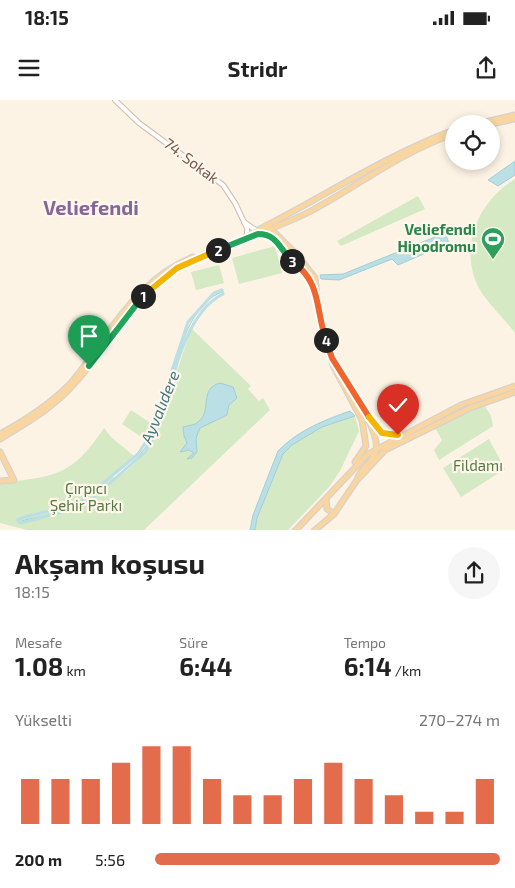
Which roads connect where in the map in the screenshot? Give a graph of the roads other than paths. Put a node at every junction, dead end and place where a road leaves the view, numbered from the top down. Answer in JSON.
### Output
{"nodes":[{"id":1,"x":115,"y":100,"type":"edge"},
{"id":2,"x":515,"y":115,"type":"edge"},
{"id":3,"x":500,"y":119,"type":"edge"},
{"id":4,"x":515,"y":119,"type":"edge"},
{"id":5,"x":500,"y":122,"type":"edge"},
{"id":6,"x":445,"y":134,"type":"edge"},
{"id":7,"x":445,"y":138,"type":"edge"},
{"id":8,"x":244,"y":222,"type":"junction"},
{"id":9,"x":277,"y":227,"type":"junction"},
{"id":10,"x":269,"y":229,"type":"junction"},
{"id":11,"x":258,"y":233,"type":"junction"},
{"id":12,"x":246,"y":238,"type":"junction"},
{"id":13,"x":279,"y":240,"type":"junction"},
{"id":14,"x":296,"y":254,"type":"junction"},
{"id":15,"x":290,"y":260,"type":"junction"},
{"id":16,"x":317,"y":297,"type":"junction"},
{"id":17,"x":332,"y":358,"type":"junction"},
{"id":18,"x":515,"y":386,"type":"edge"},
{"id":19,"x":515,"y":392,"type":"edge"},
{"id":20,"x":365,"y":412,"type":"junction"},
{"id":21,"x":372,"y":430,"type":"junction"},
{"id":22,"x":365,"y":431,"type":"junction"},
{"id":23,"x":0,"y":434,"type":"edge"},
{"id":24,"x":403,"y":435,"type":"junction"},
{"id":25,"x":0,"y":439,"type":"edge"},
{"id":26,"x":376,"y":448,"type":"junction"},
{"id":27,"x":0,"y":452,"type":"edge"},
{"id":28,"x":346,"y":476,"type":"junction"},
{"id":29,"x":358,"y":480,"type":"junction"},
{"id":30,"x":0,"y":481,"type":"edge"},
{"id":31,"x":341,"y":482,"type":"junction"},
{"id":32,"x":351,"y":490,"type":"junction"},
{"id":33,"x":326,"y":499,"type":"junction"},
{"id":34,"x":334,"y":514,"type":"junction"},
{"id":35,"x":295,"y":530,"type":"edge"},
{"id":36,"x":314,"y":530,"type":"edge"}],
"edges":[{"from":1,"to":8,"type":"main road","name":"74. Sokak"},
{"from":2,"to":3,"type":"main road"},
{"from":4,"to":5,"type":"main road"},
{"from":6,"to":10,"type":"main road"},
{"from":7,"to":9,"type":"main road"},
{"from":8,"to":11,"type":"main road","name":"74. Sokak"},
{"from":8,"to":12,"type":"main road"},
{"from":9,"to":10,"type":"main road"},
{"from":9,"to":13,"type":"main road"},
{"from":10,"to":11,"type":"main road"},
{"from":10,"to":13,"type":"main road"},
{"from":11,"to":12,"type":"main road"},
{"from":11,"to":13,"type":"main road"},
{"from":12,"to":23,"type":"main road"},
{"from":12,"to":25,"type":"main road"},
{"from":13,"to":14,"type":"main road"},
{"from":13,"to":15,"type":"main road"},
{"from":14,"to":15,"type":"main road"},
{"from":14,"to":16,"type":"main road"},
{"from":15,"to":16,"type":"main road"},
{"from":16,"to":17,"type":"main road"},
{"from":17,"to":20,"type":"main road"},
{"from":17,"to":22,"type":"main road"},
{"from":18,"to":24,"type":"main road"},
{"from":19,"to":29,"type":"main road"},
{"from":20,"to":21,"type":"main road"},
{"from":20,"to":24,"type":"main road"},
{"from":21,"to":22,"type":"main road"},
{"from":21,"to":26,"type":"main road"},
{"from":22,"to":28,"type":"main road"},
{"from":24,"to":26,"type":"main road"},
{"from":26,"to":28,"type":"main road"},
{"from":26,"to":29,"type":"main road"},
{"from":27,"to":30,"type":"main road"},
{"from":28,"to":31,"type":"main road"},
{"from":29,"to":32,"type":"main road"},
{"from":31,"to":32,"type":"main road"},
{"from":31,"to":33,"type":"main road"},
{"from":32,"to":34,"type":"main road"},
{"from":33,"to":34,"type":"main road"},
{"from":33,"to":35,"type":"main road"},
{"from":34,"to":36,"type":"main road"}]}
